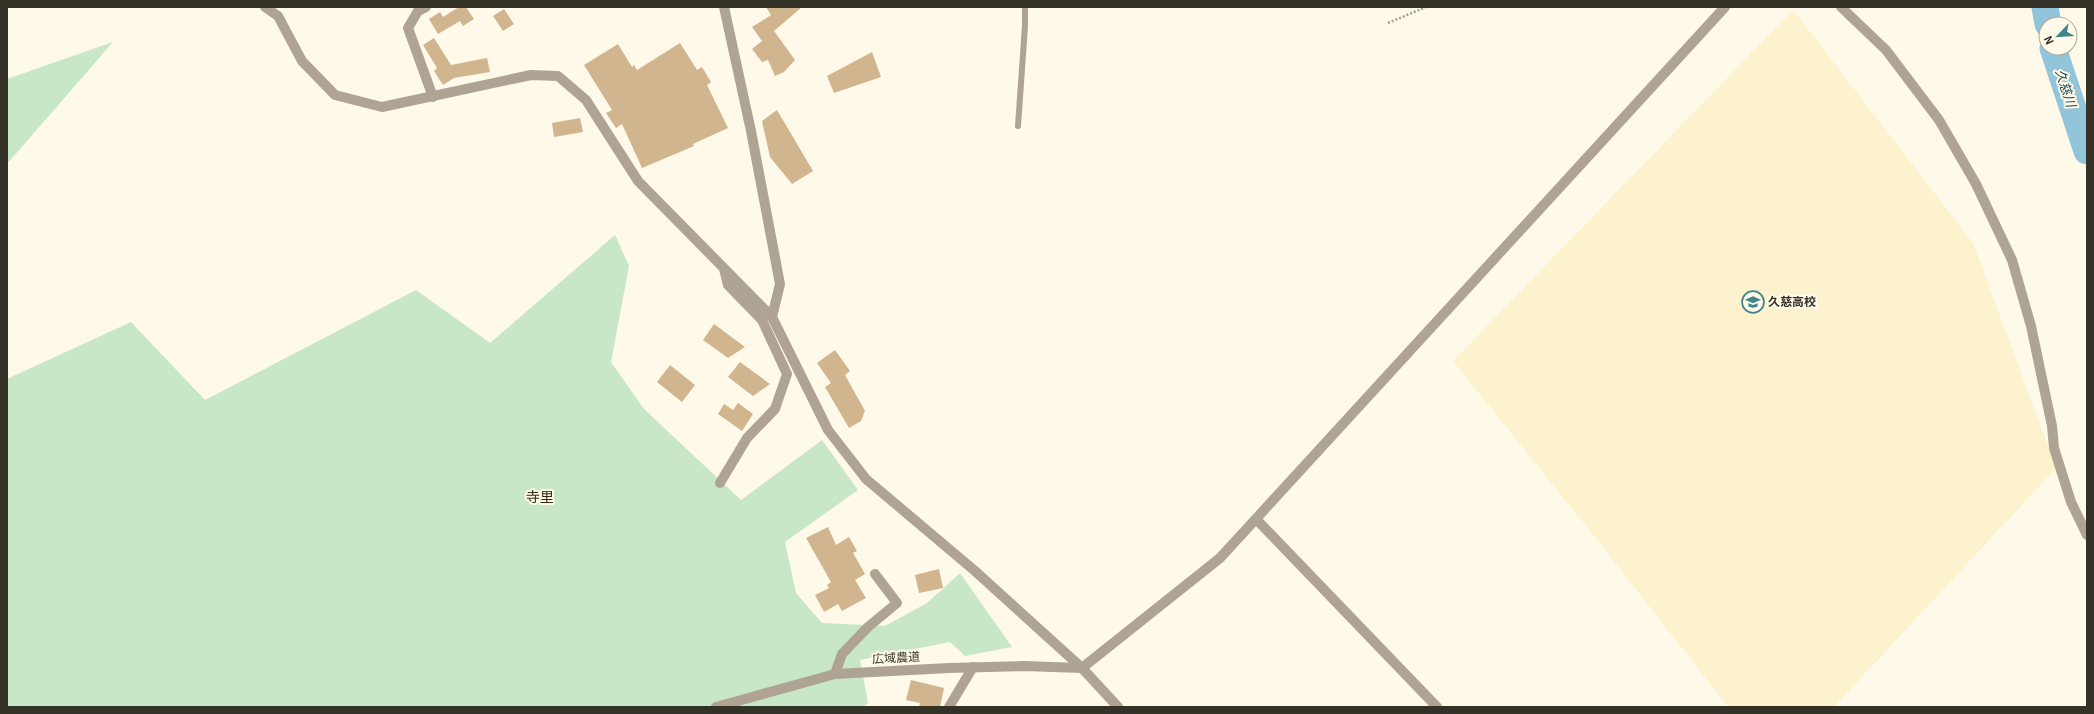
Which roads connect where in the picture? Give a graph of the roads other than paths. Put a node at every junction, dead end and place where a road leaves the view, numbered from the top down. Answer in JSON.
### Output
{"nodes":[{"id":1,"x":265,"y":7,"type":"edge"},
{"id":2,"x":426,"y":7,"type":"edge"},
{"id":3,"x":724,"y":7,"type":"edge"},
{"id":4,"x":1025,"y":7,"type":"edge"},
{"id":5,"x":1725,"y":7,"type":"edge"},
{"id":6,"x":1841,"y":7,"type":"edge"},
{"id":7,"x":432,"y":96,"type":"junction"},
{"id":8,"x":1018,"y":126,"type":"dead end"},
{"id":9,"x":724,"y":268,"type":"junction"},
{"id":10,"x":772,"y":317,"type":"junction"},
{"id":11,"x":720,"y":483,"type":"dead end"},
{"id":12,"x":1256,"y":519,"type":"junction"},
{"id":13,"x":2087,"y":535,"type":"edge"},
{"id":14,"x":874,"y":574,"type":"dead end"},
{"id":15,"x":973,"y":667,"type":"junction"},
{"id":16,"x":1082,"y":668,"type":"junction"},
{"id":17,"x":835,"y":674,"type":"junction"},
{"id":18,"x":716,"y":707,"type":"edge"},
{"id":19,"x":949,"y":707,"type":"edge"},
{"id":20,"x":1118,"y":707,"type":"edge"},
{"id":21,"x":1437,"y":707,"type":"edge"}],
"edges":[{"from":1,"to":7,"type":"street"},
{"from":2,"to":7,"type":"street"},
{"from":3,"to":10,"type":"street"},
{"from":4,"to":8,"type":"lane"},
{"from":5,"to":12,"type":"street"},
{"from":6,"to":13,"type":"street"},
{"from":7,"to":9,"type":"street"},
{"from":9,"to":10,"type":"street"},
{"from":9,"to":11,"type":"street"},
{"from":10,"to":16,"type":"street"},
{"from":12,"to":16,"type":"street"},
{"from":12,"to":21,"type":"street"},
{"from":14,"to":17,"type":"street"},
{"from":15,"to":16,"type":"street","name":"広域農道"},
{"from":15,"to":17,"type":"street","name":"広域農道"},
{"from":15,"to":19,"type":"street"},
{"from":16,"to":20,"type":"street"},
{"from":17,"to":18,"type":"street","name":"広域農道"}]}
